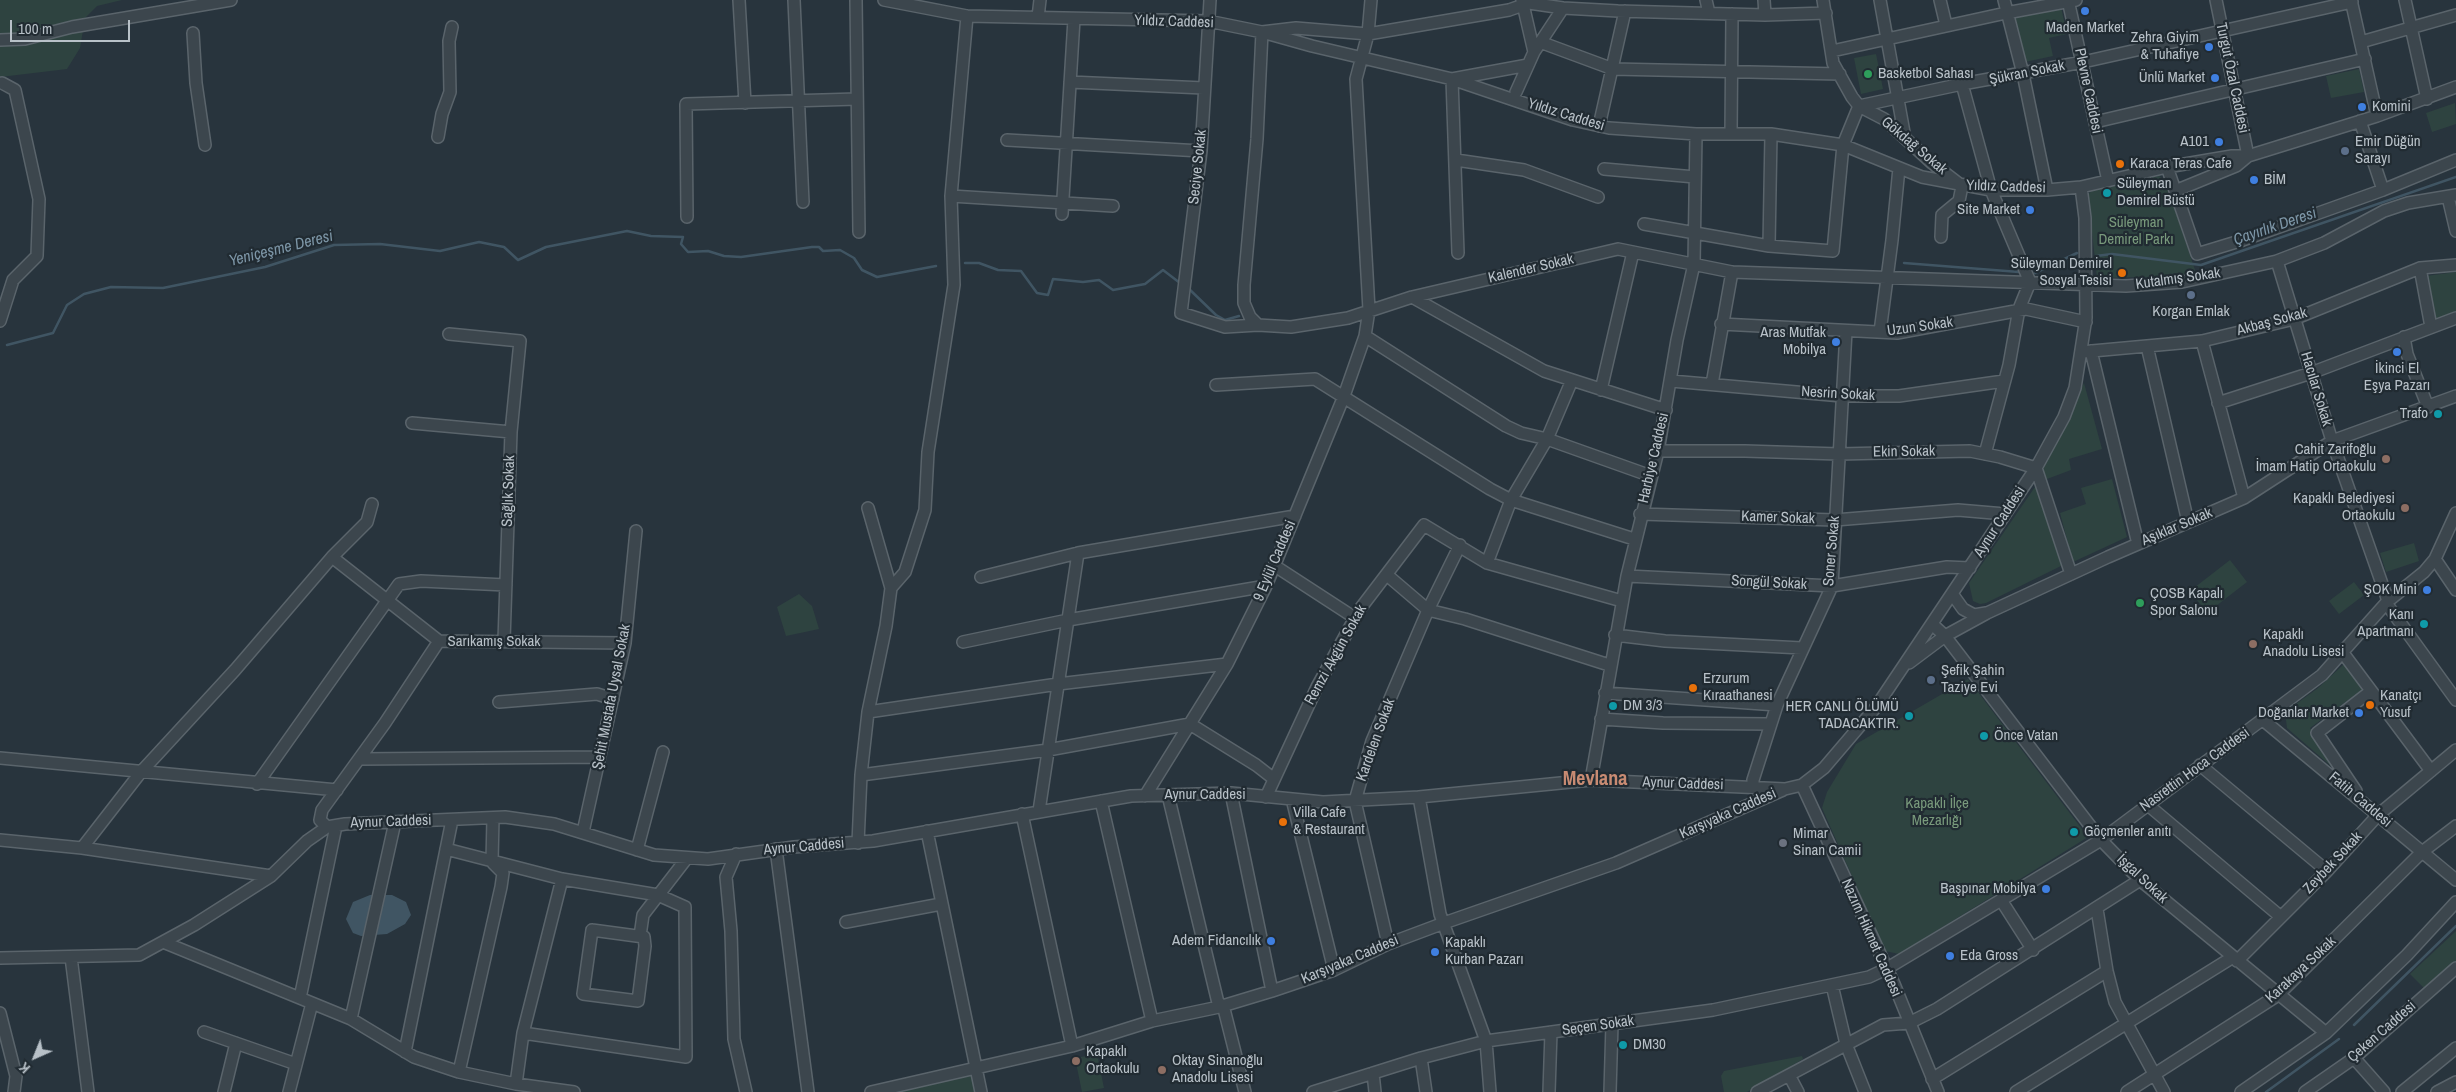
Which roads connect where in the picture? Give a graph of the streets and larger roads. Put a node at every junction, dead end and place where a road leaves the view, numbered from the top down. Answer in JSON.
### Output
{"nodes":[{"id":1,"x":231,"y":0,"type":"edge"},
{"id":2,"x":739,"y":0,"type":"edge"},
{"id":3,"x":794,"y":0,"type":"edge"},
{"id":4,"x":856,"y":0,"type":"edge"},
{"id":5,"x":884,"y":0,"type":"edge"},
{"id":6,"x":1040,"y":0,"type":"edge"},
{"id":7,"x":1210,"y":0,"type":"edge"},
{"id":8,"x":1371,"y":0,"type":"edge"},
{"id":9,"x":1706,"y":0,"type":"edge"},
{"id":10,"x":1764,"y":0,"type":"edge"},
{"id":11,"x":1823,"y":0,"type":"edge"},
{"id":12,"x":1880,"y":0,"type":"edge"},
{"id":13,"x":1940,"y":0,"type":"edge"},
{"id":14,"x":2004,"y":0,"type":"edge"},
{"id":15,"x":2071,"y":0,"type":"edge"},
{"id":16,"x":2216,"y":0,"type":"edge"},
{"id":17,"x":2405,"y":0,"type":"edge"},
{"id":18,"x":2352,"y":1,"type":"edge"},
{"id":19,"x":1525,"y":2,"type":"edge"},
{"id":20,"x":928,"y":4,"type":"edge"},
{"id":21,"x":1582,"y":4,"type":"edge"},
{"id":22,"x":1648,"y":6,"type":"edge"},
{"id":23,"x":1563,"y":8,"type":"junction"},
{"id":24,"x":1626,"y":11,"type":"junction"},
{"id":25,"x":2006,"y":12,"type":"junction"},
{"id":26,"x":1708,"y":13,"type":"junction"},
{"id":27,"x":1826,"y":13,"type":"junction"},
{"id":28,"x":1732,"y":14,"type":"junction"},
{"id":29,"x":1766,"y":15,"type":"junction"},
{"id":30,"x":2456,"y":15,"type":"edge"},
{"id":31,"x":967,"y":16,"type":"junction"},
{"id":32,"x":1038,"y":17,"type":"junction"},
{"id":33,"x":1074,"y":19,"type":"junction"},
{"id":34,"x":1208,"y":21,"type":"junction"},
{"id":35,"x":1946,"y":25,"type":"junction"},
{"id":36,"x":452,"y":27,"type":"dead end"},
{"id":37,"x":2410,"y":28,"type":"junction"},
{"id":38,"x":1262,"y":32,"type":"junction"},
{"id":39,"x":2223,"y":32,"type":"junction"},
{"id":40,"x":193,"y":33,"type":"dead end"},
{"id":41,"x":1368,"y":34,"type":"junction"},
{"id":42,"x":1889,"y":38,"type":"junction"},
{"id":43,"x":0,"y":40,"type":"edge"},
{"id":44,"x":2361,"y":42,"type":"junction"},
{"id":45,"x":1537,"y":47,"type":"junction"},
{"id":46,"x":1832,"y":51,"type":"junction"},
{"id":47,"x":1362,"y":58,"type":"junction"},
{"id":48,"x":2365,"y":60,"type":"junction"},
{"id":49,"x":2083,"y":62,"type":"junction"},
{"id":50,"x":1528,"y":65,"type":"junction"},
{"id":51,"x":1612,"y":69,"type":"junction"},
{"id":52,"x":1732,"y":72,"type":"junction"},
{"id":53,"x":1840,"y":74,"type":"junction"},
{"id":54,"x":2023,"y":74,"type":"junction"},
{"id":55,"x":1452,"y":79,"type":"junction"},
{"id":56,"x":2,"y":82,"type":"dead end"},
{"id":57,"x":1070,"y":82,"type":"junction"},
{"id":58,"x":1962,"y":84,"type":"junction"},
{"id":59,"x":2456,"y":87,"type":"edge"},
{"id":60,"x":1204,"y":88,"type":"junction"},
{"id":61,"x":2233,"y":90,"type":"junction"},
{"id":62,"x":1516,"y":92,"type":"dead end"},
{"id":63,"x":1898,"y":98,"type":"junction"},
{"id":64,"x":857,"y":99,"type":"junction"},
{"id":65,"x":2426,"y":99,"type":"junction"},
{"id":66,"x":798,"y":102,"type":"junction"},
{"id":67,"x":746,"y":103,"type":"junction"},
{"id":68,"x":1859,"y":106,"type":"junction"},
{"id":69,"x":2377,"y":116,"type":"junction"},
{"id":70,"x":2360,"y":121,"type":"junction"},
{"id":71,"x":2095,"y":122,"type":"junction"},
{"id":72,"x":1599,"y":126,"type":"junction"},
{"id":73,"x":1696,"y":134,"type":"junction"},
{"id":74,"x":1731,"y":134,"type":"junction"},
{"id":75,"x":1771,"y":134,"type":"junction"},
{"id":76,"x":438,"y":137,"type":"dead end"},
{"id":77,"x":1904,"y":138,"type":"junction"},
{"id":78,"x":1007,"y":140,"type":"dead end"},
{"id":79,"x":1065,"y":142,"type":"junction"},
{"id":80,"x":205,"y":145,"type":"dead end"},
{"id":81,"x":1843,"y":145,"type":"junction"},
{"id":82,"x":1200,"y":151,"type":"junction"},
{"id":83,"x":2248,"y":156,"type":"junction"},
{"id":84,"x":1456,"y":160,"type":"junction"},
{"id":85,"x":2456,"y":160,"type":"edge"},
{"id":86,"x":2167,"y":167,"type":"junction"},
{"id":87,"x":1899,"y":168,"type":"junction"},
{"id":88,"x":1604,"y":169,"type":"dead end"},
{"id":89,"x":1695,"y":177,"type":"junction"},
{"id":90,"x":2108,"y":182,"type":"junction"},
{"id":91,"x":1962,"y":186,"type":"junction"},
{"id":92,"x":2081,"y":187,"type":"junction"},
{"id":93,"x":1991,"y":190,"type":"junction"},
{"id":94,"x":2047,"y":190,"type":"junction"},
{"id":95,"x":2383,"y":190,"type":"junction"},
{"id":96,"x":2175,"y":191,"type":"junction"},
{"id":97,"x":951,"y":196,"type":"junction"},
{"id":98,"x":2452,"y":196,"type":"edge"},
{"id":99,"x":1598,"y":197,"type":"dead end"},
{"id":100,"x":803,"y":202,"type":"dead end"},
{"id":101,"x":1113,"y":206,"type":"dead end"},
{"id":102,"x":1062,"y":208,"type":"junction"},
{"id":103,"x":687,"y":217,"type":"dead end"},
{"id":104,"x":1644,"y":224,"type":"dead end"},
{"id":105,"x":2456,"y":231,"type":"edge"},
{"id":106,"x":858,"y":232,"type":"dead end"},
{"id":107,"x":1694,"y":234,"type":"junction"},
{"id":108,"x":1941,"y":237,"type":"dead end"},
{"id":109,"x":1769,"y":246,"type":"junction"},
{"id":110,"x":1633,"y":252,"type":"junction"},
{"id":111,"x":1458,"y":253,"type":"dead end"},
{"id":112,"x":2278,"y":260,"type":"junction"},
{"id":113,"x":1694,"y":264,"type":"junction"},
{"id":114,"x":2456,"y":265,"type":"edge"},
{"id":115,"x":2420,"y":268,"type":"junction"},
{"id":116,"x":1732,"y":272,"type":"junction"},
{"id":117,"x":1886,"y":278,"type":"junction"},
{"id":118,"x":2030,"y":282,"type":"junction"},
{"id":119,"x":2086,"y":285,"type":"junction"},
{"id":120,"x":1412,"y":297,"type":"junction"},
{"id":121,"x":2019,"y":309,"type":"junction"},
{"id":122,"x":1369,"y":310,"type":"junction"},
{"id":123,"x":1181,"y":313,"type":"joint"},
{"id":124,"x":2456,"y":318,"type":"edge"},
{"id":125,"x":2294,"y":319,"type":"junction"},
{"id":126,"x":0,"y":321,"type":"edge"},
{"id":127,"x":2086,"y":322,"type":"junction"},
{"id":128,"x":1721,"y":324,"type":"junction"},
{"id":129,"x":1258,"y":325,"type":"junction"},
{"id":130,"x":2431,"y":327,"type":"junction"},
{"id":131,"x":1846,"y":331,"type":"junction"},
{"id":132,"x":1880,"y":332,"type":"junction"},
{"id":133,"x":449,"y":334,"type":"dead end"},
{"id":134,"x":1366,"y":336,"type":"junction"},
{"id":135,"x":2404,"y":337,"type":"junction"},
{"id":136,"x":2202,"y":340,"type":"junction"},
{"id":137,"x":2147,"y":346,"type":"junction"},
{"id":138,"x":2086,"y":351,"type":"junction"},
{"id":139,"x":2311,"y":373,"type":"junction"},
{"id":140,"x":1572,"y":380,"type":"junction"},
{"id":141,"x":1671,"y":381,"type":"junction"},
{"id":142,"x":2004,"y":381,"type":"junction"},
{"id":143,"x":1712,"y":384,"type":"junction"},
{"id":144,"x":1216,"y":385,"type":"dead end"},
{"id":145,"x":1601,"y":390,"type":"junction"},
{"id":146,"x":1344,"y":396,"type":"junction"},
{"id":147,"x":1842,"y":396,"type":"junction"},
{"id":148,"x":2456,"y":396,"type":"edge"},
{"id":149,"x":2218,"y":403,"type":"junction"},
{"id":150,"x":2428,"y":407,"type":"junction"},
{"id":151,"x":1666,"y":410,"type":"junction"},
{"id":152,"x":412,"y":423,"type":"dead end"},
{"id":153,"x":511,"y":432,"type":"junction"},
{"id":154,"x":1547,"y":439,"type":"junction"},
{"id":155,"x":2332,"y":441,"type":"junction"},
{"id":156,"x":1658,"y":451,"type":"junction"},
{"id":157,"x":1839,"y":454,"type":"junction"},
{"id":158,"x":1985,"y":454,"type":"junction"},
{"id":159,"x":2036,"y":468,"type":"junction"},
{"id":160,"x":1651,"y":476,"type":"junction"},
{"id":161,"x":2244,"y":498,"type":"junction"},
{"id":162,"x":1511,"y":500,"type":"junction"},
{"id":163,"x":372,"y":504,"type":"dead end"},
{"id":164,"x":868,"y":508,"type":"dead end"},
{"id":165,"x":2456,"y":513,"type":"edge"},
{"id":166,"x":1640,"y":514,"type":"junction"},
{"id":167,"x":2005,"y":514,"type":"junction"},
{"id":168,"x":1295,"y":516,"type":"junction"},
{"id":169,"x":1835,"y":520,"type":"junction"},
{"id":170,"x":2188,"y":522,"type":"junction"},
{"id":171,"x":636,"y":531,"type":"dead end"},
{"id":172,"x":1634,"y":539,"type":"junction"},
{"id":173,"x":2138,"y":544,"type":"junction"},
{"id":174,"x":1460,"y":545,"type":"junction"},
{"id":175,"x":1078,"y":554,"type":"junction"},
{"id":176,"x":332,"y":557,"type":"junction"},
{"id":177,"x":2435,"y":559,"type":"junction"},
{"id":178,"x":1488,"y":564,"type":"junction"},
{"id":179,"x":1275,"y":566,"type":"junction"},
{"id":180,"x":1970,"y":568,"type":"junction"},
{"id":181,"x":2071,"y":574,"type":"junction"},
{"id":182,"x":1387,"y":575,"type":"junction"},
{"id":183,"x":1627,"y":576,"type":"junction"},
{"id":184,"x":981,"y":577,"type":"dead end"},
{"id":185,"x":506,"y":585,"type":"junction"},
{"id":186,"x":1266,"y":586,"type":"junction"},
{"id":187,"x":1832,"y":586,"type":"junction"},
{"id":188,"x":891,"y":588,"type":"junction"},
{"id":189,"x":2456,"y":590,"type":"edge"},
{"id":190,"x":1953,"y":595,"type":"junction"},
{"id":191,"x":387,"y":601,"type":"junction"},
{"id":192,"x":1622,"y":602,"type":"junction"},
{"id":193,"x":2387,"y":602,"type":"junction"},
{"id":194,"x":1428,"y":610,"type":"junction"},
{"id":195,"x":1987,"y":613,"type":"junction"},
{"id":196,"x":1355,"y":618,"type":"junction"},
{"id":197,"x":1068,"y":620,"type":"junction"},
{"id":198,"x":1932,"y":624,"type":"junction"},
{"id":199,"x":1615,"y":635,"type":"junction"},
{"id":200,"x":1945,"y":636,"type":"junction"},
{"id":201,"x":439,"y":641,"type":"junction"},
{"id":202,"x":504,"y":641,"type":"junction"},
{"id":203,"x":963,"y":642,"type":"dead end"},
{"id":204,"x":625,"y":643,"type":"junction"},
{"id":205,"x":1802,"y":648,"type":"junction"},
{"id":206,"x":2343,"y":653,"type":"junction"},
{"id":207,"x":1227,"y":664,"type":"junction"},
{"id":208,"x":1610,"y":664,"type":"junction"},
{"id":209,"x":1902,"y":668,"type":"junction"},
{"id":210,"x":1058,"y":684,"type":"junction"},
{"id":211,"x":2371,"y":691,"type":"junction"},
{"id":212,"x":1605,"y":694,"type":"junction"},
{"id":213,"x":613,"y":699,"type":"junction"},
{"id":214,"x":2456,"y":700,"type":"edge"},
{"id":215,"x":498,"y":702,"type":"dead end"},
{"id":216,"x":1778,"y":704,"type":"junction"},
{"id":217,"x":868,"y":712,"type":"junction"},
{"id":218,"x":1601,"y":719,"type":"junction"},
{"id":219,"x":2263,"y":720,"type":"junction"},
{"id":220,"x":1190,"y":724,"type":"junction"},
{"id":221,"x":1770,"y":724,"type":"junction"},
{"id":222,"x":1048,"y":750,"type":"junction"},
{"id":223,"x":2456,"y":750,"type":"edge"},
{"id":224,"x":663,"y":752,"type":"dead end"},
{"id":225,"x":600,"y":757,"type":"junction"},
{"id":226,"x":0,"y":758,"type":"edge"},
{"id":227,"x":359,"y":759,"type":"junction"},
{"id":228,"x":2200,"y":765,"type":"junction"},
{"id":229,"x":2431,"y":771,"type":"junction"},
{"id":230,"x":141,"y":772,"type":"junction"},
{"id":231,"x":861,"y":775,"type":"junction"},
{"id":232,"x":1274,"y":779,"type":"junction"},
{"id":233,"x":1591,"y":780,"type":"junction"},
{"id":234,"x":258,"y":784,"type":"junction"},
{"id":235,"x":1802,"y":785,"type":"junction"},
{"id":236,"x":1753,"y":787,"type":"junction"},
{"id":237,"x":1785,"y":789,"type":"junction"},
{"id":238,"x":336,"y":790,"type":"junction"},
{"id":239,"x":1231,"y":793,"type":"junction"},
{"id":240,"x":1168,"y":795,"type":"junction"},
{"id":241,"x":1145,"y":796,"type":"junction"},
{"id":242,"x":1266,"y":797,"type":"junction"},
{"id":243,"x":1419,"y":797,"type":"junction"},
{"id":244,"x":1292,"y":799,"type":"junction"},
{"id":245,"x":1101,"y":801,"type":"junction"},
{"id":246,"x":1355,"y":801,"type":"junction"},
{"id":247,"x":2364,"y":802,"type":"junction"},
{"id":248,"x":2148,"y":805,"type":"junction"},
{"id":249,"x":1039,"y":811,"type":"junction"},
{"id":250,"x":1022,"y":814,"type":"junction"},
{"id":251,"x":2378,"y":815,"type":"junction"},
{"id":252,"x":494,"y":818,"type":"junction"},
{"id":253,"x":452,"y":820,"type":"junction"},
{"id":254,"x":395,"y":822,"type":"junction"},
{"id":255,"x":332,"y":826,"type":"junction"},
{"id":256,"x":2456,"y":826,"type":"edge"},
{"id":257,"x":583,"y":832,"type":"junction"},
{"id":258,"x":926,"y":832,"type":"junction"},
{"id":259,"x":0,"y":840,"type":"edge"},
{"id":260,"x":2102,"y":840,"type":"junction"},
{"id":261,"x":858,"y":843,"type":"junction"},
{"id":262,"x":82,"y":848,"type":"junction"},
{"id":263,"x":446,"y":849,"type":"junction"},
{"id":264,"x":776,"y":849,"type":"junction"},
{"id":265,"x":637,"y":850,"type":"junction"},
{"id":266,"x":2422,"y":852,"type":"junction"},
{"id":267,"x":736,"y":854,"type":"junction"},
{"id":268,"x":688,"y":858,"type":"junction"},
{"id":269,"x":492,"y":862,"type":"junction"},
{"id":270,"x":2327,"y":871,"type":"junction"},
{"id":271,"x":271,"y":876,"type":"junction"},
{"id":272,"x":562,"y":879,"type":"junction"},
{"id":273,"x":2140,"y":880,"type":"junction"},
{"id":274,"x":2456,"y":880,"type":"edge"},
{"id":275,"x":658,"y":895,"type":"junction"},
{"id":276,"x":2001,"y":900,"type":"junction"},
{"id":277,"x":2456,"y":902,"type":"edge"},
{"id":278,"x":941,"y":904,"type":"junction"},
{"id":279,"x":2097,"y":909,"type":"junction"},
{"id":280,"x":2281,"y":917,"type":"junction"},
{"id":281,"x":846,"y":922,"type":"dead end"},
{"id":282,"x":1444,"y":923,"type":"junction"},
{"id":283,"x":640,"y":936,"type":"junction"},
{"id":284,"x":163,"y":942,"type":"junction"},
{"id":285,"x":1388,"y":944,"type":"junction"},
{"id":286,"x":2033,"y":950,"type":"junction"},
{"id":287,"x":71,"y":957,"type":"junction"},
{"id":288,"x":0,"y":958,"type":"edge"},
{"id":289,"x":2235,"y":959,"type":"junction"},
{"id":290,"x":2456,"y":968,"type":"edge"},
{"id":291,"x":1886,"y":969,"type":"junction"},
{"id":292,"x":1334,"y":970,"type":"junction"},
{"id":293,"x":2106,"y":971,"type":"junction"},
{"id":294,"x":1832,"y":985,"type":"junction"},
{"id":295,"x":1272,"y":991,"type":"junction"},
{"id":296,"x":2278,"y":995,"type":"junction"},
{"id":297,"x":300,"y":998,"type":"junction"},
{"id":298,"x":312,"y":1003,"type":"junction"},
{"id":299,"x":1221,"y":1006,"type":"junction"},
{"id":300,"x":0,"y":1012,"type":"edge"},
{"id":301,"x":351,"y":1019,"type":"junction"},
{"id":302,"x":1152,"y":1021,"type":"junction"},
{"id":303,"x":1909,"y":1023,"type":"junction"},
{"id":304,"x":1612,"y":1024,"type":"junction"},
{"id":305,"x":2126,"y":1025,"type":"junction"},
{"id":306,"x":204,"y":1032,"type":"dead end"},
{"id":307,"x":1551,"y":1032,"type":"junction"},
{"id":308,"x":523,"y":1033,"type":"junction"},
{"id":309,"x":2326,"y":1033,"type":"junction"},
{"id":310,"x":1486,"y":1041,"type":"junction"},
{"id":311,"x":236,"y":1043,"type":"junction"},
{"id":312,"x":1846,"y":1044,"type":"junction"},
{"id":313,"x":1072,"y":1046,"type":"junction"},
{"id":314,"x":2456,"y":1048,"type":"edge"},
{"id":315,"x":405,"y":1052,"type":"junction"},
{"id":316,"x":1421,"y":1058,"type":"junction"},
{"id":317,"x":2354,"y":1058,"type":"junction"},
{"id":318,"x":296,"y":1064,"type":"junction"},
{"id":319,"x":975,"y":1068,"type":"junction"},
{"id":320,"x":459,"y":1072,"type":"junction"},
{"id":321,"x":1373,"y":1073,"type":"junction"},
{"id":322,"x":2156,"y":1074,"type":"junction"},
{"id":323,"x":1789,"y":1075,"type":"junction"},
{"id":324,"x":1932,"y":1079,"type":"junction"},
{"id":325,"x":2456,"y":1082,"type":"edge"},
{"id":326,"x":516,"y":1084,"type":"junction"},
{"id":327,"x":896,"y":1090,"type":"edge"},
{"id":328,"x":2309,"y":1091,"type":"edge"},
{"id":329,"x":14,"y":1092,"type":"edge"},
{"id":330,"x":88,"y":1092,"type":"edge"},
{"id":331,"x":224,"y":1092,"type":"edge"},
{"id":332,"x":289,"y":1092,"type":"edge"},
{"id":333,"x":574,"y":1092,"type":"edge"},
{"id":334,"x":746,"y":1092,"type":"edge"},
{"id":335,"x":808,"y":1092,"type":"edge"},
{"id":336,"x":871,"y":1092,"type":"edge"},
{"id":337,"x":981,"y":1092,"type":"edge"},
{"id":338,"x":1245,"y":1092,"type":"edge"},
{"id":339,"x":1313,"y":1092,"type":"edge"},
{"id":340,"x":1375,"y":1092,"type":"edge"},
{"id":341,"x":1426,"y":1092,"type":"edge"},
{"id":342,"x":1490,"y":1092,"type":"edge"},
{"id":343,"x":1549,"y":1092,"type":"edge"},
{"id":344,"x":1610,"y":1092,"type":"edge"},
{"id":345,"x":1757,"y":1092,"type":"edge"},
{"id":346,"x":1798,"y":1092,"type":"edge"},
{"id":347,"x":1865,"y":1092,"type":"edge"},
{"id":348,"x":1938,"y":1092,"type":"edge"},
{"id":349,"x":2016,"y":1092,"type":"edge"},
{"id":350,"x":2127,"y":1092,"type":"edge"},
{"id":351,"x":2164,"y":1092,"type":"edge"},
{"id":352,"x":2241,"y":1092,"type":"edge"},
{"id":353,"x":2384,"y":1092,"type":"edge"},
{"id":354,"x":2402,"y":1092,"type":"edge"},
{"id":355,"x":2437,"y":1092,"type":"edge"}],
"edges":[{"from":1,"to":43,"type":"street"},
{"from":2,"to":67,"type":"street"},
{"from":3,"to":66,"type":"street"},
{"from":4,"to":64,"type":"street"},
{"from":5,"to":20,"type":"street","name":"Yıldız Caddesi"},
{"from":6,"to":32,"type":"street"},
{"from":7,"to":34,"type":"street","name":"Seciye Sokak"},
{"from":8,"to":41,"type":"street","name":"9 Eylül Caddesi"},
{"from":9,"to":26,"type":"street"},
{"from":10,"to":29,"type":"street"},
{"from":11,"to":27,"type":"street"},
{"from":12,"to":42,"type":"street"},
{"from":13,"to":35,"type":"street"},
{"from":14,"to":25,"type":"street"},
{"from":15,"to":25,"type":"street"},
{"from":15,"to":49,"type":"street","name":"Plevne Caddesi"},
{"from":16,"to":39,"type":"street","name":"Turgut Özal Caddesi"},
{"from":17,"to":37,"type":"street"},
{"from":18,"to":39,"type":"street","name":"Şükran Sokak"},
{"from":18,"to":44,"type":"street"},
{"from":19,"to":23,"type":"street"},
{"from":19,"to":41,"type":"street"},
{"from":19,"to":45,"type":"street"},
{"from":20,"to":31,"type":"street","name":"Yıldız Caddesi"},
{"from":21,"to":23,"type":"street"},
{"from":21,"to":24,"type":"street"},
{"from":22,"to":24,"type":"street"},
{"from":22,"to":26,"type":"street"},
{"from":23,"to":45,"type":"street"},
{"from":24,"to":51,"type":"street"},
{"from":25,"to":35,"type":"street"},
{"from":25,"to":54,"type":"street"},
{"from":26,"to":28,"type":"street"},
{"from":27,"to":29,"type":"street"},
{"from":27,"to":46,"type":"street"},
{"from":28,"to":29,"type":"street"},
{"from":28,"to":52,"type":"street"},
{"from":30,"to":37,"type":"street"},
{"from":31,"to":32,"type":"street","name":"Yıldız Caddesi"},
{"from":31,"to":97,"type":"street"},
{"from":32,"to":33,"type":"street","name":"Yıldız Caddesi"},
{"from":33,"to":34,"type":"street","name":"Yıldız Caddesi"},
{"from":33,"to":57,"type":"street"},
{"from":34,"to":38,"type":"street","name":"Yıldız Caddesi"},
{"from":34,"to":60,"type":"street","name":"Seciye Sokak"},
{"from":35,"to":42,"type":"street"},
{"from":36,"to":76,"type":"street"},
{"from":37,"to":44,"type":"street"},
{"from":37,"to":65,"type":"street"},
{"from":38,"to":41,"type":"street"},
{"from":38,"to":47,"type":"street","name":"Yıldız Caddesi"},
{"from":38,"to":129,"type":"street"},
{"from":39,"to":49,"type":"street","name":"Şükran Sokak"},
{"from":39,"to":61,"type":"street","name":"Turgut Özal Caddesi"},
{"from":40,"to":80,"type":"street"},
{"from":41,"to":47,"type":"street","name":"9 Eylül Caddesi"},
{"from":42,"to":46,"type":"street"},
{"from":42,"to":63,"type":"street"},
{"from":44,"to":48,"type":"street"},
{"from":45,"to":50,"type":"street"},
{"from":45,"to":51,"type":"street"},
{"from":46,"to":53,"type":"street"},
{"from":47,"to":55,"type":"street","name":"Yıldız Caddesi"},
{"from":47,"to":122,"type":"street","name":"9 Eylül Caddesi"},
{"from":48,"to":61,"type":"street"},
{"from":48,"to":69,"type":"street"},
{"from":49,"to":54,"type":"street","name":"Şükran Sokak"},
{"from":49,"to":71,"type":"street","name":"Plevne Caddesi"},
{"from":50,"to":55,"type":"street"},
{"from":50,"to":62,"type":"street"},
{"from":51,"to":52,"type":"street"},
{"from":51,"to":72,"type":"street"},
{"from":52,"to":53,"type":"street"},
{"from":52,"to":74,"type":"street"},
{"from":53,"to":68,"type":"street"},
{"from":54,"to":58,"type":"street","name":"Şükran Sokak"},
{"from":54,"to":94,"type":"street"},
{"from":55,"to":72,"type":"street","name":"Yıldız Caddesi"},
{"from":55,"to":84,"type":"street"},
{"from":56,"to":126,"type":"street"},
{"from":57,"to":60,"type":"street"},
{"from":57,"to":79,"type":"street"},
{"from":58,"to":63,"type":"street","name":"Şükran Sokak"},
{"from":58,"to":93,"type":"street"},
{"from":59,"to":65,"type":"street","name":"Yıldız Caddesi"},
{"from":60,"to":82,"type":"street","name":"Seciye Sokak"},
{"from":61,"to":71,"type":"street"},
{"from":61,"to":83,"type":"street","name":"Turgut Özal Caddesi"},
{"from":63,"to":68,"type":"street","name":"Şükran Sokak"},
{"from":63,"to":77,"type":"street"},
{"from":64,"to":66,"type":"street"},
{"from":64,"to":106,"type":"street"},
{"from":65,"to":69,"type":"street","name":"Yıldız Caddesi"},
{"from":66,"to":67,"type":"street"},
{"from":66,"to":100,"type":"street"},
{"from":67,"to":103,"type":"street"},
{"from":68,"to":77,"type":"street","name":"Gökdağ Sokak"},
{"from":68,"to":81,"type":"street"},
{"from":69,"to":70,"type":"street","name":"Yıldız Caddesi"},
{"from":70,"to":83,"type":"street","name":"Yıldız Caddesi"},
{"from":70,"to":95,"type":"street"},
{"from":71,"to":90,"type":"street","name":"Plevne Caddesi"},
{"from":72,"to":73,"type":"street","name":"Yıldız Caddesi"},
{"from":73,"to":74,"type":"street","name":"Yıldız Caddesi"},
{"from":73,"to":89,"type":"street","name":"Harbiye Caddesi"},
{"from":74,"to":75,"type":"street","name":"Yıldız Caddesi"},
{"from":75,"to":81,"type":"street","name":"Yıldız Caddesi"},
{"from":75,"to":109,"type":"street"},
{"from":77,"to":91,"type":"street","name":"Gökdağ Sokak"},
{"from":78,"to":79,"type":"street"},
{"from":79,"to":82,"type":"street"},
{"from":79,"to":102,"type":"street"},
{"from":81,"to":87,"type":"street","name":"Yıldız Caddesi"},
{"from":81,"to":109,"type":"street"},
{"from":82,"to":123,"type":"street","name":"Seciye Sokak"},
{"from":83,"to":86,"type":"street","name":"Yıldız Caddesi"},
{"from":83,"to":96,"type":"street","name":"Yıldız Caddesi"},
{"from":84,"to":99,"type":"street"},
{"from":84,"to":111,"type":"street"},
{"from":85,"to":95,"type":"street"},
{"from":86,"to":90,"type":"street","name":"Yıldız Caddesi"},
{"from":86,"to":96,"type":"street"},
{"from":87,"to":91,"type":"street","name":"Yıldız Caddesi"},
{"from":87,"to":117,"type":"street"},
{"from":88,"to":89,"type":"street"},
{"from":89,"to":107,"type":"street","name":"Harbiye Caddesi"},
{"from":90,"to":92,"type":"street","name":"Yıldız Caddesi"},
{"from":91,"to":93,"type":"street","name":"Yıldız Caddesi"},
{"from":91,"to":108,"type":"street","name":"Gökdağ Sokak"},
{"from":92,"to":94,"type":"street","name":"Yıldız Caddesi"},
{"from":92,"to":119,"type":"street","name":"Aynur Caddesi"},
{"from":93,"to":94,"type":"street","name":"Yıldız Caddesi"},
{"from":93,"to":118,"type":"street"},
{"from":95,"to":96,"type":"street"},
{"from":97,"to":102,"type":"street"},
{"from":97,"to":188,"type":"street"},
{"from":98,"to":105,"type":"street"},
{"from":98,"to":112,"type":"street","name":"Kutalmış Sokak"},
{"from":101,"to":102,"type":"street"},
{"from":104,"to":107,"type":"street"},
{"from":107,"to":109,"type":"street"},
{"from":107,"to":113,"type":"street","name":"Harbiye Caddesi"},
{"from":110,"to":113,"type":"street","name":"Kalender Sokak"},
{"from":110,"to":120,"type":"street","name":"Kalender Sokak"},
{"from":110,"to":145,"type":"street"},
{"from":112,"to":119,"type":"street","name":"Kutalmış Sokak"},
{"from":112,"to":125,"type":"street","name":"Hacılar Sokak"},
{"from":113,"to":116,"type":"street","name":"Kalender Sokak"},
{"from":113,"to":141,"type":"street","name":"Harbiye Caddesi"},
{"from":114,"to":115,"type":"street","name":"Akbaş Sokak"},
{"from":115,"to":125,"type":"street","name":"Akbaş Sokak"},
{"from":115,"to":130,"type":"street"},
{"from":116,"to":117,"type":"street","name":"Kalender Sokak"},
{"from":116,"to":128,"type":"street"},
{"from":117,"to":118,"type":"street","name":"Kutalmış Sokak"},
{"from":117,"to":132,"type":"street"},
{"from":118,"to":119,"type":"street","name":"Kutalmış Sokak"},
{"from":118,"to":121,"type":"street"},
{"from":119,"to":127,"type":"street","name":"Aynur Caddesi"},
{"from":120,"to":122,"type":"street","name":"Kalender Sokak"},
{"from":120,"to":140,"type":"street"},
{"from":121,"to":127,"type":"street","name":"Uzun Sokak"},
{"from":121,"to":132,"type":"street","name":"Uzun Sokak"},
{"from":121,"to":142,"type":"street"},
{"from":122,"to":129,"type":"street","name":"Kalender Sokak"},
{"from":122,"to":134,"type":"street","name":"9 Eylül Caddesi"},
{"from":123,"to":129,"type":"street","name":"Kalender Sokak"},
{"from":124,"to":130,"type":"street"},
{"from":125,"to":136,"type":"street","name":"Akbaş Sokak"},
{"from":125,"to":139,"type":"street","name":"Hacılar Sokak"},
{"from":127,"to":138,"type":"street","name":"Aynur Caddesi"},
{"from":128,"to":131,"type":"street","name":"Uzun Sokak"},
{"from":128,"to":143,"type":"street"},
{"from":130,"to":135,"type":"street"},
{"from":131,"to":132,"type":"street","name":"Uzun Sokak"},
{"from":131,"to":147,"type":"street","name":"Soner Sokak"},
{"from":133,"to":153,"type":"street","name":"Sağlık Sokak"},
{"from":134,"to":146,"type":"street","name":"9 Eylül Caddesi"},
{"from":134,"to":154,"type":"street"},
{"from":135,"to":139,"type":"street"},
{"from":135,"to":150,"type":"street"},
{"from":136,"to":137,"type":"street","name":"Akbaş Sokak"},
{"from":136,"to":149,"type":"street"},
{"from":137,"to":138,"type":"street","name":"Akbaş Sokak"},
{"from":137,"to":170,"type":"street"},
{"from":138,"to":159,"type":"street","name":"Aynur Caddesi"},
{"from":138,"to":173,"type":"street"},
{"from":139,"to":149,"type":"street"},
{"from":139,"to":155,"type":"street","name":"Hacılar Sokak"},
{"from":140,"to":145,"type":"street"},
{"from":140,"to":154,"type":"street"},
{"from":141,"to":143,"type":"street","name":"Nesrin Sokak"},
{"from":141,"to":151,"type":"street","name":"Harbiye Caddesi"},
{"from":142,"to":147,"type":"street","name":"Nesrin Sokak"},
{"from":142,"to":158,"type":"street"},
{"from":143,"to":147,"type":"street","name":"Nesrin Sokak"},
{"from":144,"to":146,"type":"street"},
{"from":145,"to":151,"type":"street"},
{"from":146,"to":162,"type":"street"},
{"from":146,"to":168,"type":"street","name":"9 Eylül Caddesi"},
{"from":147,"to":157,"type":"street","name":"Soner Sokak"},
{"from":148,"to":150,"type":"street","name":"Aşıklar Sokak"},
{"from":149,"to":161,"type":"street"},
{"from":150,"to":155,"type":"street","name":"Aşıklar Sokak"},
{"from":151,"to":156,"type":"street","name":"Harbiye Caddesi"},
{"from":152,"to":153,"type":"street"},
{"from":153,"to":185,"type":"street","name":"Sağlık Sokak"},
{"from":154,"to":160,"type":"street"},
{"from":154,"to":162,"type":"street"},
{"from":155,"to":161,"type":"street","name":"Aşıklar Sokak"},
{"from":155,"to":193,"type":"street","name":"Hacılar Sokak"},
{"from":156,"to":157,"type":"street","name":"Ekin Sokak"},
{"from":156,"to":160,"type":"street","name":"Harbiye Caddesi"},
{"from":157,"to":158,"type":"street","name":"Ekin Sokak"},
{"from":157,"to":169,"type":"street","name":"Soner Sokak"},
{"from":158,"to":159,"type":"street","name":"Ekin Sokak"},
{"from":159,"to":167,"type":"street","name":"Aynur Caddesi"},
{"from":159,"to":181,"type":"street"},
{"from":160,"to":166,"type":"street","name":"Harbiye Caddesi"},
{"from":161,"to":170,"type":"street","name":"Aşıklar Sokak"},
{"from":162,"to":172,"type":"street"},
{"from":162,"to":178,"type":"street"},
{"from":163,"to":176,"type":"street"},
{"from":164,"to":188,"type":"street"},
{"from":165,"to":177,"type":"street","name":"Nasrettin Hoca Caddesi"},
{"from":166,"to":169,"type":"street","name":"Kamer Sokak"},
{"from":166,"to":172,"type":"street","name":"Harbiye Caddesi"},
{"from":167,"to":169,"type":"street","name":"Kamer Sokak"},
{"from":167,"to":180,"type":"street","name":"Aynur Caddesi"},
{"from":168,"to":175,"type":"street"},
{"from":168,"to":179,"type":"street","name":"9 Eylül Caddesi"},
{"from":169,"to":187,"type":"street","name":"Soner Sokak"},
{"from":170,"to":173,"type":"street","name":"Aşıklar Sokak"},
{"from":171,"to":204,"type":"street","name":"Şehit Mustafa Uysal Sokak"},
{"from":172,"to":183,"type":"street","name":"Harbiye Caddesi"},
{"from":173,"to":181,"type":"street","name":"Aşıklar Sokak"},
{"from":174,"to":178,"type":"street"},
{"from":174,"to":182,"type":"street","name":"Remzi Akgün Sokak"},
{"from":174,"to":194,"type":"street","name":"Kardelen Sokak"},
{"from":175,"to":184,"type":"street"},
{"from":175,"to":197,"type":"street"},
{"from":176,"to":191,"type":"street","name":"Sarıkamış Sokak"},
{"from":176,"to":230,"type":"street"},
{"from":177,"to":189,"type":"street"},
{"from":177,"to":193,"type":"street","name":"Nasrettin Hoca Caddesi"},
{"from":178,"to":192,"type":"street"},
{"from":179,"to":186,"type":"street","name":"9 Eylül Caddesi"},
{"from":179,"to":196,"type":"street"},
{"from":180,"to":187,"type":"street","name":"Songül Sokak"},
{"from":180,"to":190,"type":"street","name":"Aynur Caddesi"},
{"from":181,"to":195,"type":"street","name":"Aşıklar Sokak"},
{"from":182,"to":194,"type":"street"},
{"from":182,"to":196,"type":"street","name":"Remzi Akgün Sokak"},
{"from":183,"to":187,"type":"street","name":"Songül Sokak"},
{"from":183,"to":192,"type":"street","name":"Harbiye Caddesi"},
{"from":185,"to":191,"type":"street"},
{"from":185,"to":202,"type":"street","name":"Sağlık Sokak"},
{"from":186,"to":197,"type":"street"},
{"from":186,"to":207,"type":"street","name":"9 Eylül Caddesi"},
{"from":187,"to":205,"type":"street","name":"Soner Sokak"},
{"from":188,"to":217,"type":"street"},
{"from":190,"to":195,"type":"street"},
{"from":190,"to":198,"type":"street","name":"Aynur Caddesi"},
{"from":191,"to":201,"type":"street","name":"Sarıkamış Sokak"},
{"from":191,"to":234,"type":"street"},
{"from":192,"to":199,"type":"street","name":"Harbiye Caddesi"},
{"from":193,"to":206,"type":"street","name":"Nasrettin Hoca Caddesi"},
{"from":193,"to":214,"type":"street","name":"Hacılar Sokak"},
{"from":194,"to":208,"type":"street"},
{"from":194,"to":246,"type":"street","name":"Kardelen Sokak"},
{"from":195,"to":200,"type":"street","name":"Aşıklar Sokak"},
{"from":196,"to":232,"type":"street","name":"Remzi Akgün Sokak"},
{"from":197,"to":203,"type":"street"},
{"from":197,"to":210,"type":"street"},
{"from":198,"to":200,"type":"street","name":"İşgal Sokak"},
{"from":198,"to":209,"type":"street","name":"Aynur Caddesi"},
{"from":199,"to":205,"type":"street"},
{"from":199,"to":208,"type":"street","name":"Harbiye Caddesi"},
{"from":200,"to":209,"type":"street","name":"Aşıklar Sokak"},
{"from":200,"to":260,"type":"street","name":"İşgal Sokak"},
{"from":201,"to":202,"type":"street","name":"Sarıkamış Sokak"},
{"from":201,"to":227,"type":"street"},
{"from":202,"to":204,"type":"street","name":"Sarıkamış Sokak"},
{"from":204,"to":213,"type":"street","name":"Şehit Mustafa Uysal Sokak"},
{"from":205,"to":216,"type":"street","name":"Soner Sokak"},
{"from":206,"to":211,"type":"street"},
{"from":206,"to":219,"type":"street","name":"Nasrettin Hoca Caddesi"},
{"from":207,"to":210,"type":"street"},
{"from":207,"to":220,"type":"street","name":"9 Eylül Caddesi"},
{"from":208,"to":212,"type":"street","name":"Harbiye Caddesi"},
{"from":209,"to":235,"type":"street","name":"Aynur Caddesi"},
{"from":210,"to":217,"type":"street"},
{"from":210,"to":222,"type":"street"},
{"from":211,"to":229,"type":"street"},
{"from":211,"to":247,"type":"street"},
{"from":212,"to":216,"type":"street"},
{"from":212,"to":218,"type":"street","name":"Harbiye Caddesi"},
{"from":213,"to":215,"type":"street"},
{"from":213,"to":225,"type":"street","name":"Şehit Mustafa Uysal Sokak"},
{"from":216,"to":221,"type":"street","name":"Soner Sokak"},
{"from":217,"to":231,"type":"street"},
{"from":218,"to":221,"type":"street"},
{"from":218,"to":233,"type":"street","name":"Harbiye Caddesi"},
{"from":219,"to":228,"type":"street","name":"Nasrettin Hoca Caddesi"},
{"from":219,"to":247,"type":"street","name":"Fatih Caddesi"},
{"from":220,"to":222,"type":"street"},
{"from":220,"to":232,"type":"street"},
{"from":220,"to":241,"type":"street","name":"9 Eylül Caddesi"},
{"from":221,"to":236,"type":"street","name":"Soner Sokak"},
{"from":222,"to":231,"type":"street"},
{"from":222,"to":249,"type":"street"},
{"from":223,"to":229,"type":"street","name":"Zeybek Sokak"},
{"from":224,"to":265,"type":"street"},
{"from":225,"to":227,"type":"street"},
{"from":225,"to":257,"type":"street","name":"Şehit Mustafa Uysal Sokak"},
{"from":226,"to":230,"type":"street"},
{"from":227,"to":238,"type":"street"},
{"from":228,"to":248,"type":"street","name":"Nasrettin Hoca Caddesi"},
{"from":228,"to":270,"type":"street"},
{"from":229,"to":251,"type":"street","name":"Zeybek Sokak"},
{"from":230,"to":234,"type":"street"},
{"from":230,"to":262,"type":"street"},
{"from":231,"to":261,"type":"street"},
{"from":232,"to":242,"type":"street","name":"Remzi Akgün Sokak"},
{"from":233,"to":236,"type":"street","name":"Aynur Caddesi"},
{"from":233,"to":243,"type":"street","name":"Aynur Caddesi"},
{"from":234,"to":238,"type":"street"},
{"from":235,"to":237,"type":"street","name":"Aynur Caddesi"},
{"from":235,"to":291,"type":"street","name":"Nazım Hikmet Caddesi"},
{"from":236,"to":237,"type":"street","name":"Aynur Caddesi"},
{"from":237,"to":282,"type":"street","name":"Karşıyaka Caddesi"},
{"from":238,"to":255,"type":"street"},
{"from":239,"to":240,"type":"street","name":"Aynur Caddesi"},
{"from":239,"to":242,"type":"street","name":"Aynur Caddesi"},
{"from":239,"to":295,"type":"street"},
{"from":240,"to":241,"type":"street","name":"Aynur Caddesi"},
{"from":240,"to":299,"type":"street"},
{"from":241,"to":245,"type":"street","name":"Aynur Caddesi"},
{"from":242,"to":244,"type":"street","name":"Aynur Caddesi"},
{"from":243,"to":246,"type":"street","name":"Aynur Caddesi"},
{"from":243,"to":282,"type":"street"},
{"from":244,"to":246,"type":"street","name":"Aynur Caddesi"},
{"from":244,"to":292,"type":"street"},
{"from":245,"to":249,"type":"street","name":"Aynur Caddesi"},
{"from":245,"to":302,"type":"street"},
{"from":246,"to":285,"type":"street","name":"Kardelen Sokak"},
{"from":247,"to":251,"type":"street","name":"Fatih Caddesi"},
{"from":248,"to":260,"type":"street","name":"Nasrettin Hoca Caddesi"},
{"from":248,"to":280,"type":"street"},
{"from":249,"to":250,"type":"street","name":"Aynur Caddesi"},
{"from":250,"to":258,"type":"street","name":"Aynur Caddesi"},
{"from":250,"to":313,"type":"street"},
{"from":251,"to":266,"type":"street","name":"Fatih Caddesi"},
{"from":251,"to":270,"type":"street","name":"Zeybek Sokak"},
{"from":252,"to":253,"type":"street","name":"Aynur Caddesi"},
{"from":252,"to":257,"type":"street","name":"Aynur Caddesi"},
{"from":252,"to":269,"type":"street"},
{"from":253,"to":254,"type":"street","name":"Aynur Caddesi"},
{"from":253,"to":263,"type":"street"},
{"from":254,"to":255,"type":"street","name":"Aynur Caddesi"},
{"from":254,"to":301,"type":"street"},
{"from":255,"to":271,"type":"street"},
{"from":255,"to":297,"type":"street"},
{"from":256,"to":266,"type":"street","name":"Karakaya Sokak"},
{"from":257,"to":265,"type":"street","name":"Aynur Caddesi"},
{"from":258,"to":261,"type":"street","name":"Aynur Caddesi"},
{"from":258,"to":278,"type":"street"},
{"from":259,"to":262,"type":"street"},
{"from":260,"to":273,"type":"street","name":"İşgal Sokak"},
{"from":260,"to":276,"type":"street","name":"Nasrettin Hoca Caddesi"},
{"from":261,"to":264,"type":"street","name":"Aynur Caddesi"},
{"from":262,"to":271,"type":"street"},
{"from":263,"to":269,"type":"street"},
{"from":263,"to":315,"type":"street"},
{"from":264,"to":267,"type":"street","name":"Aynur Caddesi"},
{"from":264,"to":335,"type":"street"},
{"from":265,"to":268,"type":"street","name":"Aynur Caddesi"},
{"from":266,"to":274,"type":"street","name":"Fatih Caddesi"},
{"from":266,"to":296,"type":"street","name":"Karakaya Sokak"},
{"from":267,"to":268,"type":"street","name":"Aynur Caddesi"},
{"from":267,"to":334,"type":"street"},
{"from":268,"to":275,"type":"street"},
{"from":269,"to":272,"type":"street"},
{"from":269,"to":320,"type":"street"},
{"from":270,"to":280,"type":"street","name":"Zeybek Sokak"},
{"from":271,"to":284,"type":"street"},
{"from":272,"to":275,"type":"street"},
{"from":272,"to":308,"type":"street"},
{"from":273,"to":279,"type":"street"},
{"from":273,"to":289,"type":"street","name":"İşgal Sokak"},
{"from":275,"to":283,"type":"street"},
{"from":275,"to":308,"type":"street"},
{"from":276,"to":286,"type":"street"},
{"from":276,"to":291,"type":"street","name":"Nasrettin Hoca Caddesi"},
{"from":277,"to":309,"type":"street"},
{"from":278,"to":281,"type":"street"},
{"from":278,"to":319,"type":"street"},
{"from":279,"to":286,"type":"street"},
{"from":279,"to":293,"type":"street"},
{"from":280,"to":289,"type":"street","name":"Zeybek Sokak"},
{"from":282,"to":285,"type":"street","name":"Karşıyaka Caddesi"},
{"from":282,"to":310,"type":"street"},
{"from":283,"to":283,"type":"street"},
{"from":284,"to":287,"type":"street"},
{"from":284,"to":297,"type":"street"},
{"from":285,"to":292,"type":"street","name":"Karşıyaka Caddesi"},
{"from":286,"to":303,"type":"street"},
{"from":287,"to":288,"type":"street"},
{"from":287,"to":330,"type":"street"},
{"from":289,"to":296,"type":"street","name":"İşgal Sokak"},
{"from":289,"to":305,"type":"street","name":"Zeybek Sokak"},
{"from":290,"to":317,"type":"street","name":"Çeken Caddesi"},
{"from":291,"to":294,"type":"street","name":"Seçen Sokak"},
{"from":291,"to":303,"type":"street","name":"Nazım Hikmet Caddesi"},
{"from":292,"to":295,"type":"street","name":"Karşıyaka Caddesi"},
{"from":293,"to":305,"type":"street"},
{"from":293,"to":324,"type":"street"},
{"from":294,"to":304,"type":"street","name":"Seçen Sokak"},
{"from":294,"to":312,"type":"street"},
{"from":295,"to":299,"type":"street","name":"Karşıyaka Caddesi"},
{"from":296,"to":309,"type":"street","name":"İşgal Sokak"},
{"from":296,"to":322,"type":"street","name":"Karakaya Sokak"},
{"from":297,"to":298,"type":"street"},
{"from":298,"to":301,"type":"street"},
{"from":298,"to":318,"type":"street"},
{"from":299,"to":302,"type":"street","name":"Karşıyaka Caddesi"},
{"from":299,"to":338,"type":"street"},
{"from":300,"to":329,"type":"street"},
{"from":301,"to":315,"type":"street"},
{"from":302,"to":313,"type":"street","name":"Karşıyaka Caddesi"},
{"from":303,"to":312,"type":"street"},
{"from":303,"to":324,"type":"street","name":"Nazım Hikmet Caddesi"},
{"from":304,"to":307,"type":"street","name":"Seçen Sokak"},
{"from":304,"to":344,"type":"street"},
{"from":305,"to":322,"type":"street"},
{"from":305,"to":349,"type":"street","name":"Zeybek Sokak"},
{"from":306,"to":311,"type":"street"},
{"from":307,"to":310,"type":"street","name":"Seçen Sokak"},
{"from":307,"to":343,"type":"street"},
{"from":308,"to":326,"type":"street"},
{"from":309,"to":352,"type":"street"},
{"from":310,"to":316,"type":"street","name":"Seçen Sokak"},
{"from":310,"to":342,"type":"street"},
{"from":311,"to":318,"type":"street"},
{"from":311,"to":331,"type":"street"},
{"from":312,"to":323,"type":"street"},
{"from":312,"to":347,"type":"street"},
{"from":313,"to":319,"type":"street","name":"Karşıyaka Caddesi"},
{"from":314,"to":354,"type":"street"},
{"from":315,"to":320,"type":"street"},
{"from":316,"to":321,"type":"street","name":"Seçen Sokak"},
{"from":316,"to":341,"type":"street"},
{"from":317,"to":328,"type":"street","name":"Çeken Caddesi"},
{"from":317,"to":353,"type":"street"},
{"from":318,"to":332,"type":"street"},
{"from":319,"to":327,"type":"street","name":"Karşıyaka Caddesi"},
{"from":319,"to":337,"type":"street"},
{"from":320,"to":326,"type":"street"},
{"from":321,"to":339,"type":"street","name":"Seçen Sokak"},
{"from":321,"to":340,"type":"street"},
{"from":322,"to":350,"type":"street","name":"Karakaya Sokak"},
{"from":322,"to":351,"type":"street"},
{"from":323,"to":345,"type":"street"},
{"from":323,"to":346,"type":"street"},
{"from":324,"to":348,"type":"street","name":"Nazım Hikmet Caddesi"},
{"from":325,"to":355,"type":"street"},
{"from":326,"to":333,"type":"street"},
{"from":327,"to":336,"type":"street","name":"Karşıyaka Caddesi"}]}
